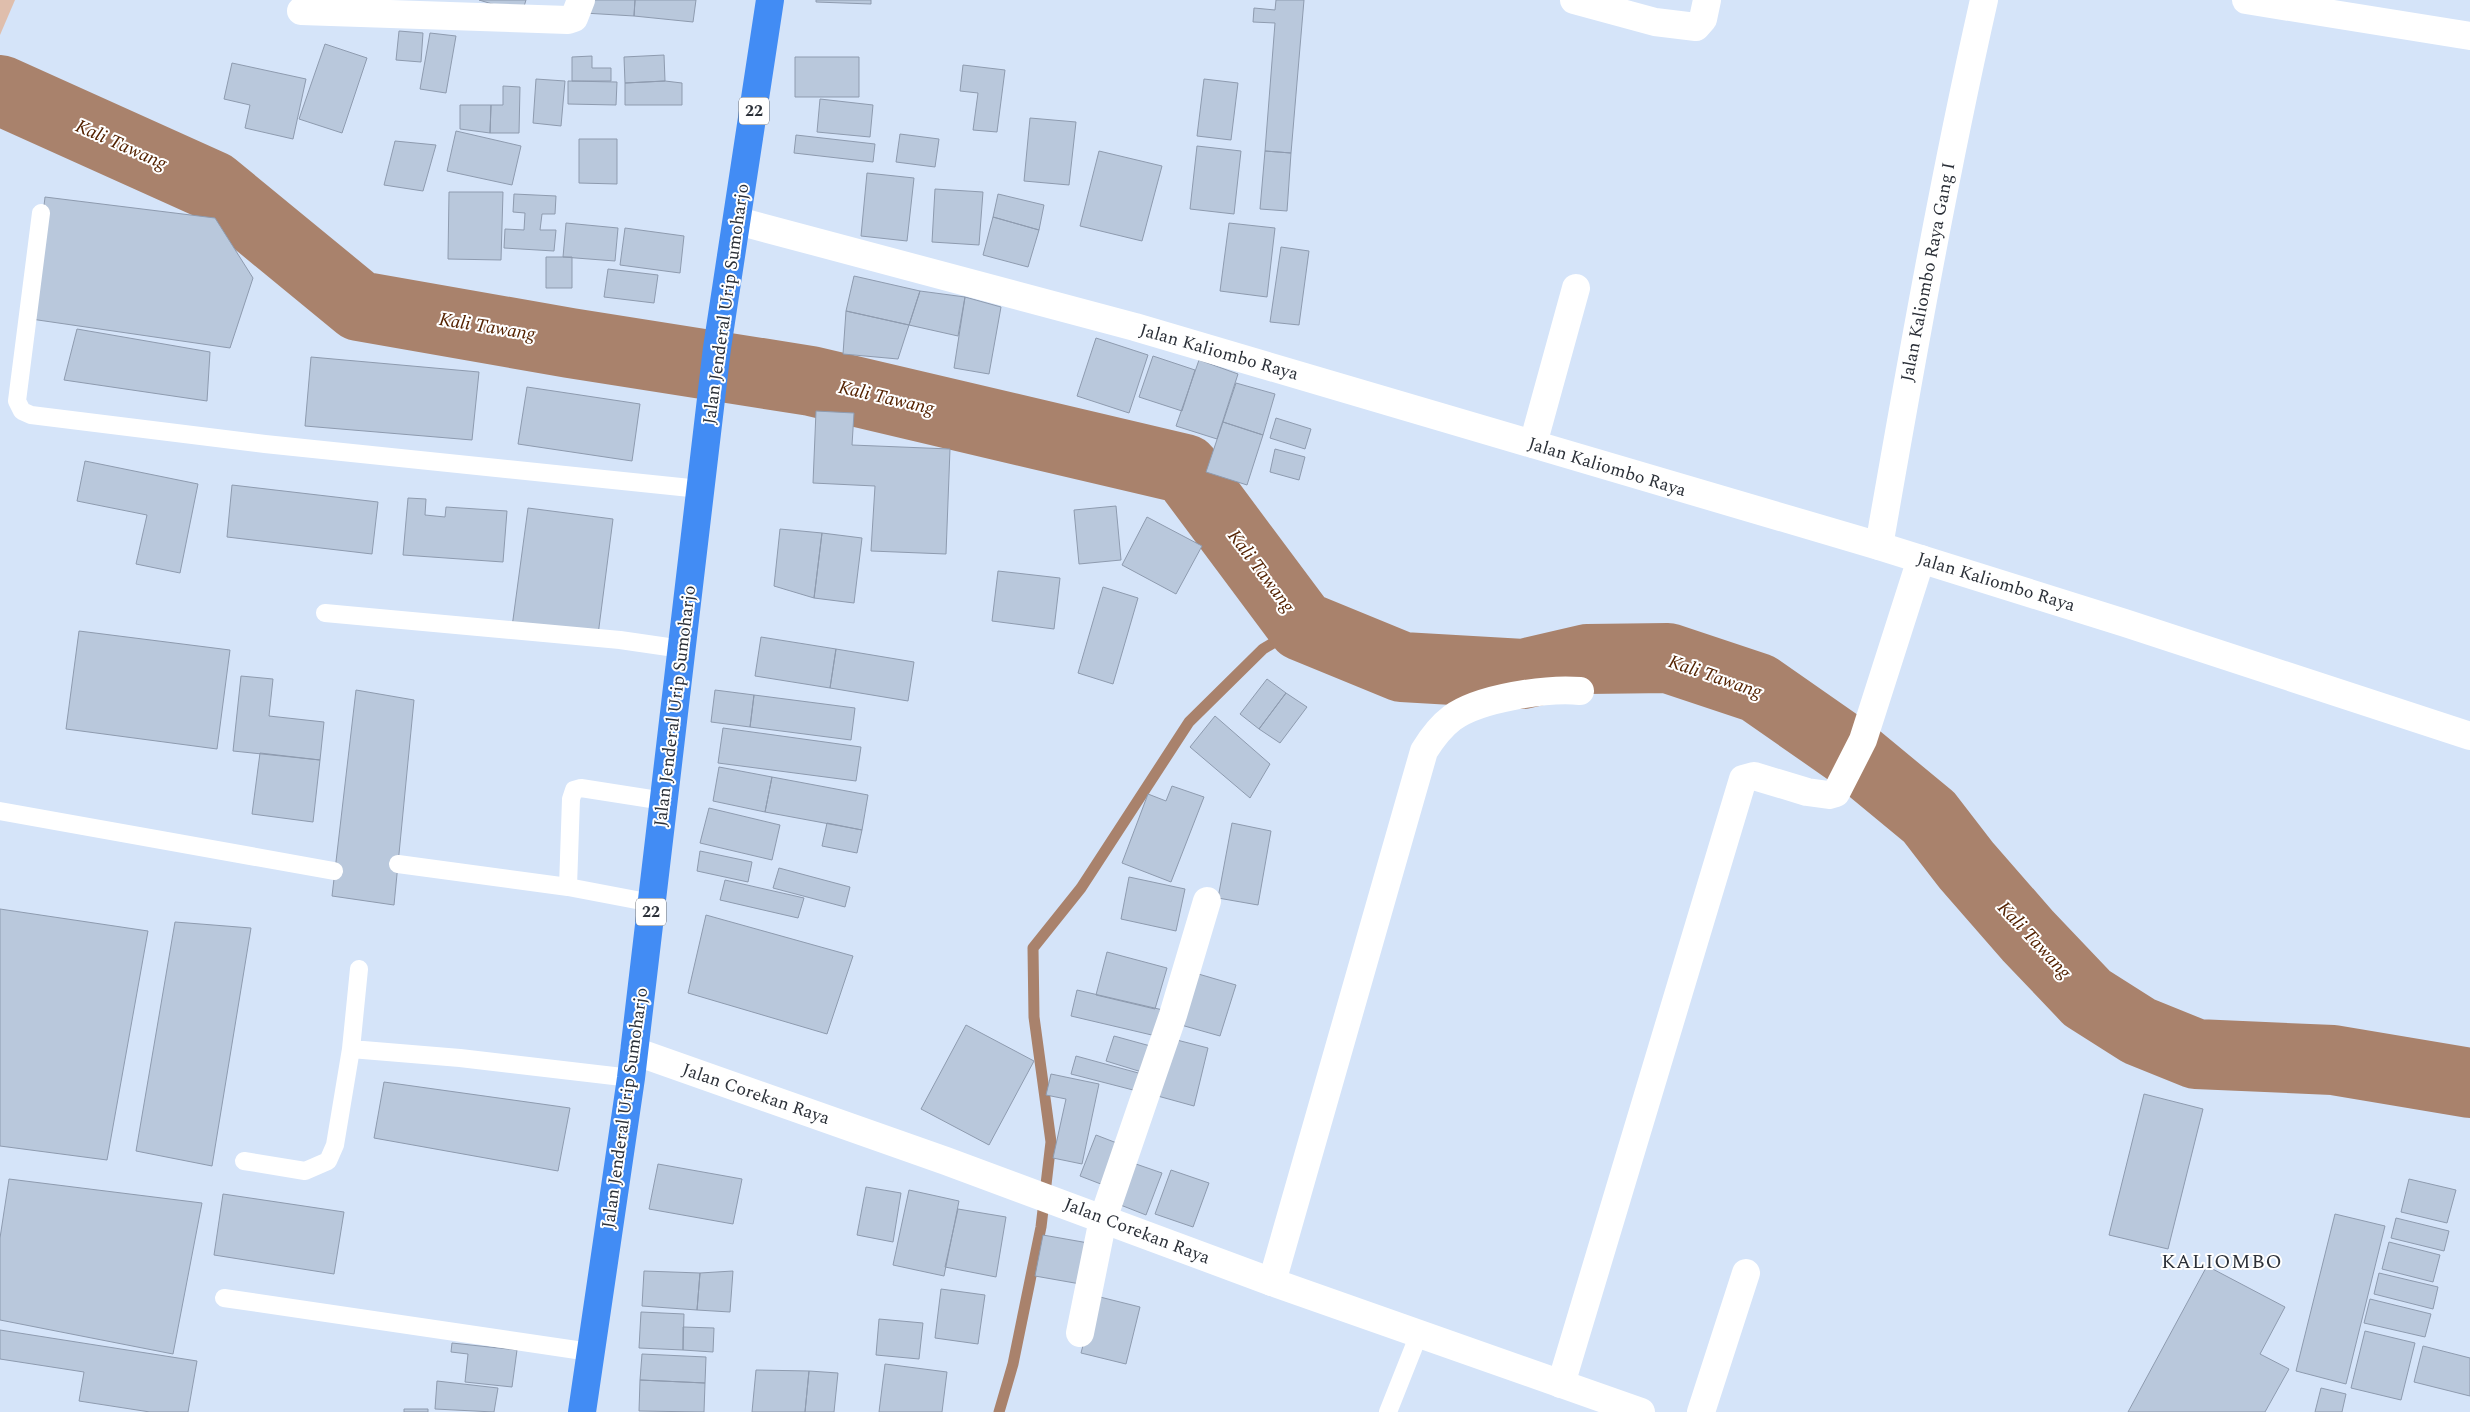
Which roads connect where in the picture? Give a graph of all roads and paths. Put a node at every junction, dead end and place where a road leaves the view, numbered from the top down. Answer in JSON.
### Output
{"nodes":[{"id":1,"x":581,"y":0,"type":"edge"},
{"id":2,"x":770,"y":0,"type":"edge"},
{"id":3,"x":1574,"y":0,"type":"edge"},
{"id":4,"x":1707,"y":0,"type":"edge"},
{"id":5,"x":1984,"y":0,"type":"edge"},
{"id":6,"x":2246,"y":0,"type":"edge"},
{"id":7,"x":301,"y":11,"type":"dead end"},
{"id":8,"x":2470,"y":36,"type":"edge"},
{"id":9,"x":42,"y":213,"type":"dead end"},
{"id":10,"x":738,"y":221,"type":"junction"},
{"id":11,"x":1576,"y":288,"type":"dead end"},
{"id":12,"x":1533,"y":444,"type":"junction"},
{"id":13,"x":700,"y":488,"type":"junction"},
{"id":14,"x":1879,"y":546,"type":"junction"},
{"id":15,"x":1921,"y":559,"type":"junction"},
{"id":16,"x":324,"y":613,"type":"dead end"},
{"id":17,"x":682,"y":649,"type":"junction"},
{"id":18,"x":1580,"y":691,"type":"dead end"},
{"id":19,"x":2470,"y":736,"type":"edge"},
{"id":20,"x":664,"y":801,"type":"junction"},
{"id":21,"x":0,"y":811,"type":"edge"},
{"id":22,"x":398,"y":864,"type":"dead end"},
{"id":23,"x":334,"y":871,"type":"dead end"},
{"id":24,"x":568,"y":887,"type":"junction"},
{"id":25,"x":1207,"y":901,"type":"dead end"},
{"id":26,"x":652,"y":903,"type":"junction"},
{"id":27,"x":359,"y":969,"type":"dead end"},
{"id":28,"x":351,"y":1049,"type":"junction"},
{"id":29,"x":634,"y":1051,"type":"junction"},
{"id":30,"x":631,"y":1078,"type":"junction"},
{"id":31,"x":244,"y":1162,"type":"dead end"},
{"id":32,"x":1103,"y":1219,"type":"junction"},
{"id":33,"x":1746,"y":1273,"type":"dead end"},
{"id":34,"x":1272,"y":1282,"type":"junction"},
{"id":35,"x":224,"y":1298,"type":"dead end"},
{"id":36,"x":1080,"y":1333,"type":"dead end"},
{"id":37,"x":1419,"y":1334,"type":"junction"},
{"id":38,"x":590,"y":1352,"type":"junction"},
{"id":39,"x":1561,"y":1384,"type":"junction"},
{"id":40,"x":582,"y":1412,"type":"edge"},
{"id":41,"x":1388,"y":1412,"type":"edge"},
{"id":42,"x":1641,"y":1412,"type":"edge"},
{"id":43,"x":1701,"y":1412,"type":"edge"}],
"edges":[{"from":1,"to":7,"type":"street"},
{"from":2,"to":10,"type":"highway","name":"Jalan Jenderal Urip Sumoharjo","number":"22"},
{"from":3,"to":4,"type":"street"},
{"from":5,"to":14,"type":"street","name":"Jalan Kaliombo Raya Gang I"},
{"from":6,"to":8,"type":"street"},
{"from":9,"to":13,"type":"lane"},
{"from":10,"to":12,"type":"street","name":"Jalan Kaliombo Raya"},
{"from":10,"to":13,"type":"highway","name":"Jalan Jenderal Urip Sumoharjo","number":"22"},
{"from":11,"to":12,"type":"street"},
{"from":12,"to":14,"type":"street","name":"Jalan Kaliombo Raya"},
{"from":13,"to":17,"type":"highway","name":"Jalan Jenderal Urip Sumoharjo","number":"22"},
{"from":14,"to":15,"type":"street","name":"Jalan Kaliombo Raya"},
{"from":15,"to":19,"type":"street","name":"Jalan Kaliombo Raya"},
{"from":15,"to":39,"type":"street"},
{"from":16,"to":17,"type":"lane"},
{"from":17,"to":20,"type":"highway","name":"Jalan Jenderal Urip Sumoharjo","number":"22"},
{"from":18,"to":34,"type":"street"},
{"from":20,"to":24,"type":"lane"},
{"from":20,"to":26,"type":"highway","name":"Jalan Jenderal Urip Sumoharjo","number":"22"},
{"from":21,"to":23,"type":"lane"},
{"from":22,"to":24,"type":"lane"},
{"from":24,"to":26,"type":"lane"},
{"from":25,"to":32,"type":"street"},
{"from":26,"to":29,"type":"highway","name":"Jalan Jenderal Urip Sumoharjo","number":"22"},
{"from":27,"to":28,"type":"lane"},
{"from":28,"to":30,"type":"lane"},
{"from":28,"to":31,"type":"lane"},
{"from":29,"to":30,"type":"highway","name":"Jalan Jenderal Urip Sumoharjo","number":"22"},
{"from":29,"to":32,"type":"street","name":"Jalan Corekan Raya"},
{"from":30,"to":38,"type":"highway","name":"Jalan Jenderal Urip Sumoharjo","number":"22"},
{"from":32,"to":34,"type":"street","name":"Jalan Corekan Raya"},
{"from":32,"to":36,"type":"street"},
{"from":33,"to":43,"type":"street"},
{"from":34,"to":37,"type":"street","name":"Jalan Corekan Raya"},
{"from":35,"to":38,"type":"lane"},
{"from":37,"to":39,"type":"street","name":"Jalan Corekan Raya"},
{"from":37,"to":41,"type":"lane"},
{"from":38,"to":40,"type":"highway","name":"Jalan Jenderal Urip Sumoharjo","number":"22"},
{"from":39,"to":42,"type":"street","name":"Jalan Corekan Raya"}]}
